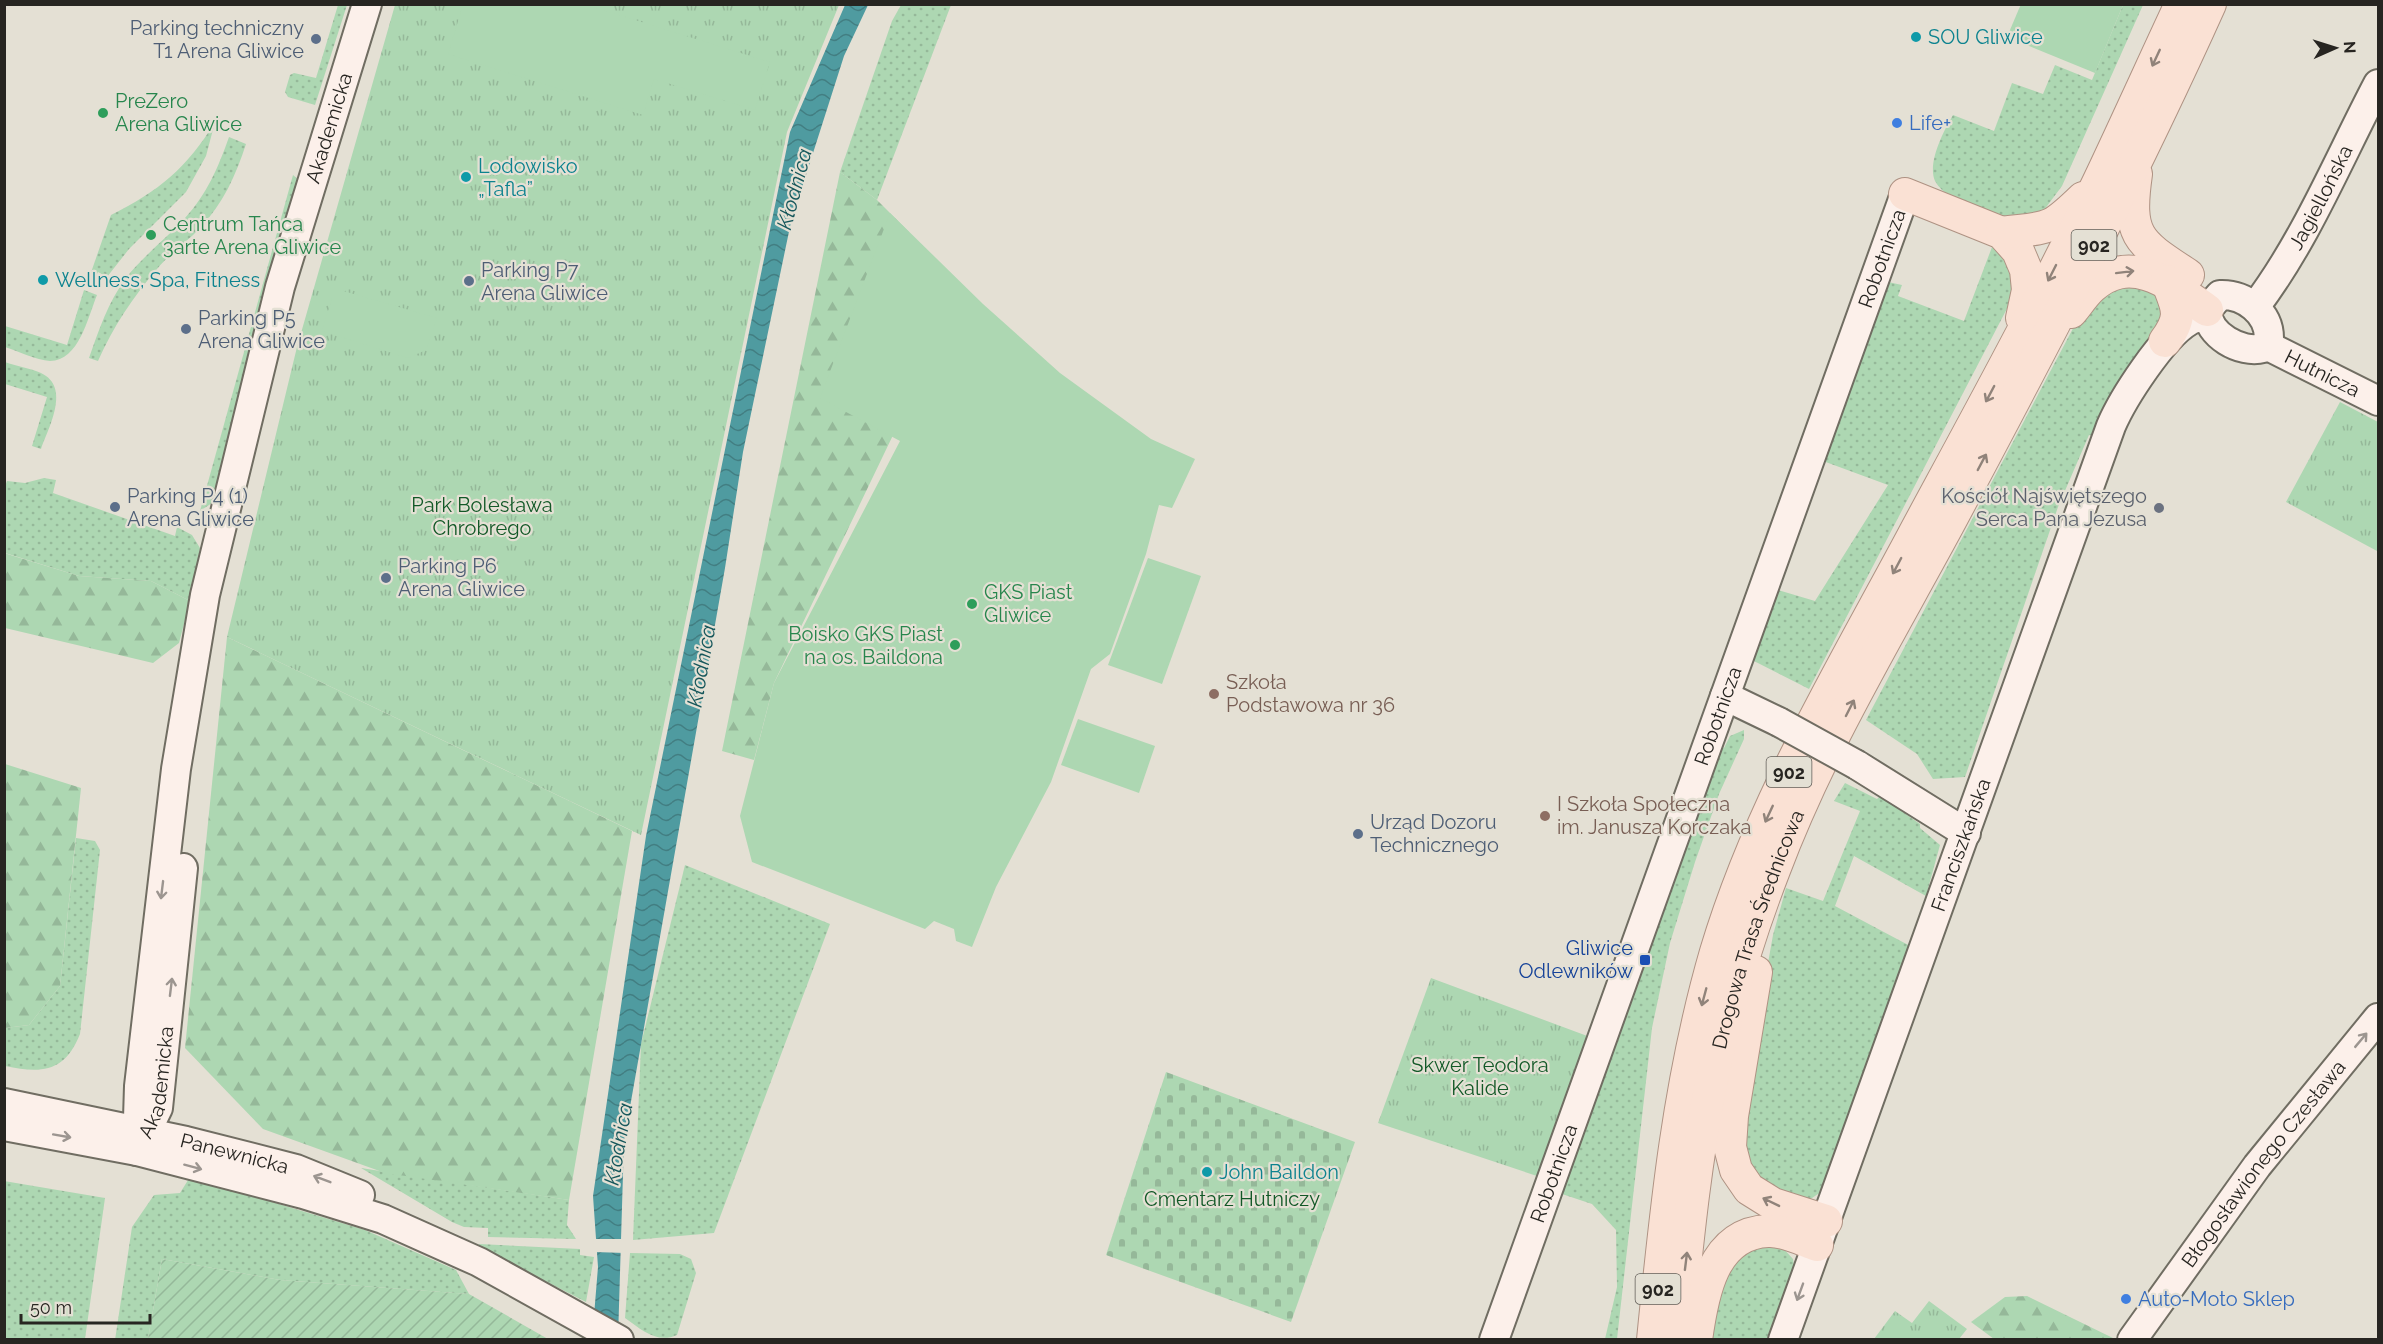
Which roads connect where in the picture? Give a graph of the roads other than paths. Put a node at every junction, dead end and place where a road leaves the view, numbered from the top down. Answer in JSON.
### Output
{"nodes":[{"id":1,"x":367,"y":4,"type":"edge"},
{"id":2,"x":2181,"y":4,"type":"edge"},
{"id":3,"x":2210,"y":4,"type":"edge"},
{"id":4,"x":2379,"y":84,"type":"edge"},
{"id":5,"x":2139,"y":155,"type":"junction"},
{"id":6,"x":2097,"y":183,"type":"junction"},
{"id":7,"x":1905,"y":194,"type":"joint"},
{"id":8,"x":2002,"y":233,"type":"junction"},
{"id":9,"x":2167,"y":282,"type":"junction"},
{"id":10,"x":2255,"y":307,"type":"junction"},
{"id":11,"x":2213,"y":313,"type":"junction"},
{"id":12,"x":2050,"y":334,"type":"junction"},
{"id":13,"x":2017,"y":342,"type":"junction"},
{"id":14,"x":2266,"y":345,"type":"junction"},
{"id":15,"x":2160,"y":350,"type":"junction"},
{"id":16,"x":2379,"y":401,"type":"edge"},
{"id":17,"x":1725,"y":696,"type":"junction"},
{"id":18,"x":185,"y":707,"type":"junction"},
{"id":19,"x":1966,"y":833,"type":"junction"},
{"id":20,"x":1768,"y":886,"type":"junction"},
{"id":21,"x":2379,"y":1018,"type":"edge"},
{"id":22,"x":139,"y":1086,"type":"junction"},
{"id":23,"x":4,"y":1103,"type":"edge"},
{"id":24,"x":158,"y":1108,"type":"junction"},
{"id":25,"x":103,"y":1123,"type":"junction"},
{"id":26,"x":4,"y":1126,"type":"edge"},
{"id":27,"x":140,"y":1139,"type":"junction"},
{"id":28,"x":186,"y":1141,"type":"junction"},
{"id":29,"x":1822,"y":1233,"type":"junction"},
{"id":30,"x":447,"y":1246,"type":"junction"},
{"id":31,"x":619,"y":1340,"type":"edge"},
{"id":32,"x":1494,"y":1340,"type":"edge"},
{"id":33,"x":1653,"y":1340,"type":"edge"},
{"id":34,"x":1677,"y":1340,"type":"edge"},
{"id":35,"x":1696,"y":1340,"type":"edge"},
{"id":36,"x":1783,"y":1340,"type":"edge"},
{"id":37,"x":2132,"y":1340,"type":"edge"}],
"edges":[{"from":1,"to":18,"type":"street","name":"Akademicka"},
{"from":2,"to":6,"type":"main road","name":"Drogowa Trasa Średnicowa","number":"902","one_way":true},
{"from":3,"to":5,"type":"main road","name":"Drogowa Trasa Średnicowa","number":"902"},
{"from":4,"to":10,"type":"street","name":"Jagiellońska"},
{"from":5,"to":11,"type":"main road"},
{"from":5,"to":12,"type":"main road","name":"Drogowa Trasa Średnicowa","number":"902"},
{"from":6,"to":8,"type":"main road"},
{"from":6,"to":13,"type":"main road","name":"Drogowa Trasa Średnicowa","number":"902","one_way":true},
{"from":7,"to":8,"type":"main road"},
{"from":7,"to":17,"type":"street","name":"Robotnicza"},
{"from":8,"to":13,"type":"main road"},
{"from":9,"to":11,"type":"main road"},
{"from":12,"to":9,"type":"main road","one_way":true},
{"from":9,"to":15,"type":"main road"},
{"from":10,"to":11,"type":"street"},
{"from":10,"to":14,"type":"street"},
{"from":11,"to":14,"type":"street"},
{"from":11,"to":15,"type":"street","name":"Franciszkańska"},
{"from":20,"to":12,"type":"main road","name":"Drogowa Trasa Średnicowa","number":"902","one_way":true},
{"from":13,"to":33,"type":"main road","name":"Drogowa Trasa Średnicowa","number":"902","one_way":true},
{"from":14,"to":16,"type":"street","name":"Hutnicza"},
{"from":15,"to":19,"type":"street","name":"Franciszkańska"},
{"from":17,"to":19,"type":"street","bridge":true},
{"from":17,"to":32,"type":"street","name":"Robotnicza"},
{"from":18,"to":22,"type":"street","name":"Akademicka","one_way":true},
{"from":24,"to":18,"type":"street","name":"Akademicka","one_way":true},
{"from":19,"to":29,"type":"street","name":"Franciszkańska"},
{"from":29,"to":20,"type":"main road","one_way":true},
{"from":34,"to":20,"type":"main road","name":"Drogowa Trasa Średnicowa","number":"902","one_way":true},
{"from":37,"to":21,"type":"street","name":"Błogosławionego Czesława","one_way":true},
{"from":22,"to":25,"type":"street"},
{"from":22,"to":27,"type":"street","name":"Akademicka"},
{"from":23,"to":25,"type":"street","name":"Panewnicka"},
{"from":24,"to":27,"type":"street","name":"Akademicka"},
{"from":24,"to":28,"type":"street"},
{"from":25,"to":27,"type":"street","name":"Panewnicka"},
{"from":26,"to":27,"type":"street","name":"Panewnicka","one_way":true},
{"from":27,"to":28,"type":"street","name":"Panewnicka"},
{"from":27,"to":30,"type":"street","name":"Panewnicka","one_way":true},
{"from":30,"to":28,"type":"street","name":"Panewnicka","one_way":true},
{"from":29,"to":35,"type":"main road"},
{"from":29,"to":36,"type":"street","name":"Franciszkańska","one_way":true},
{"from":30,"to":31,"type":"street","name":"Panewnicka"}]}
